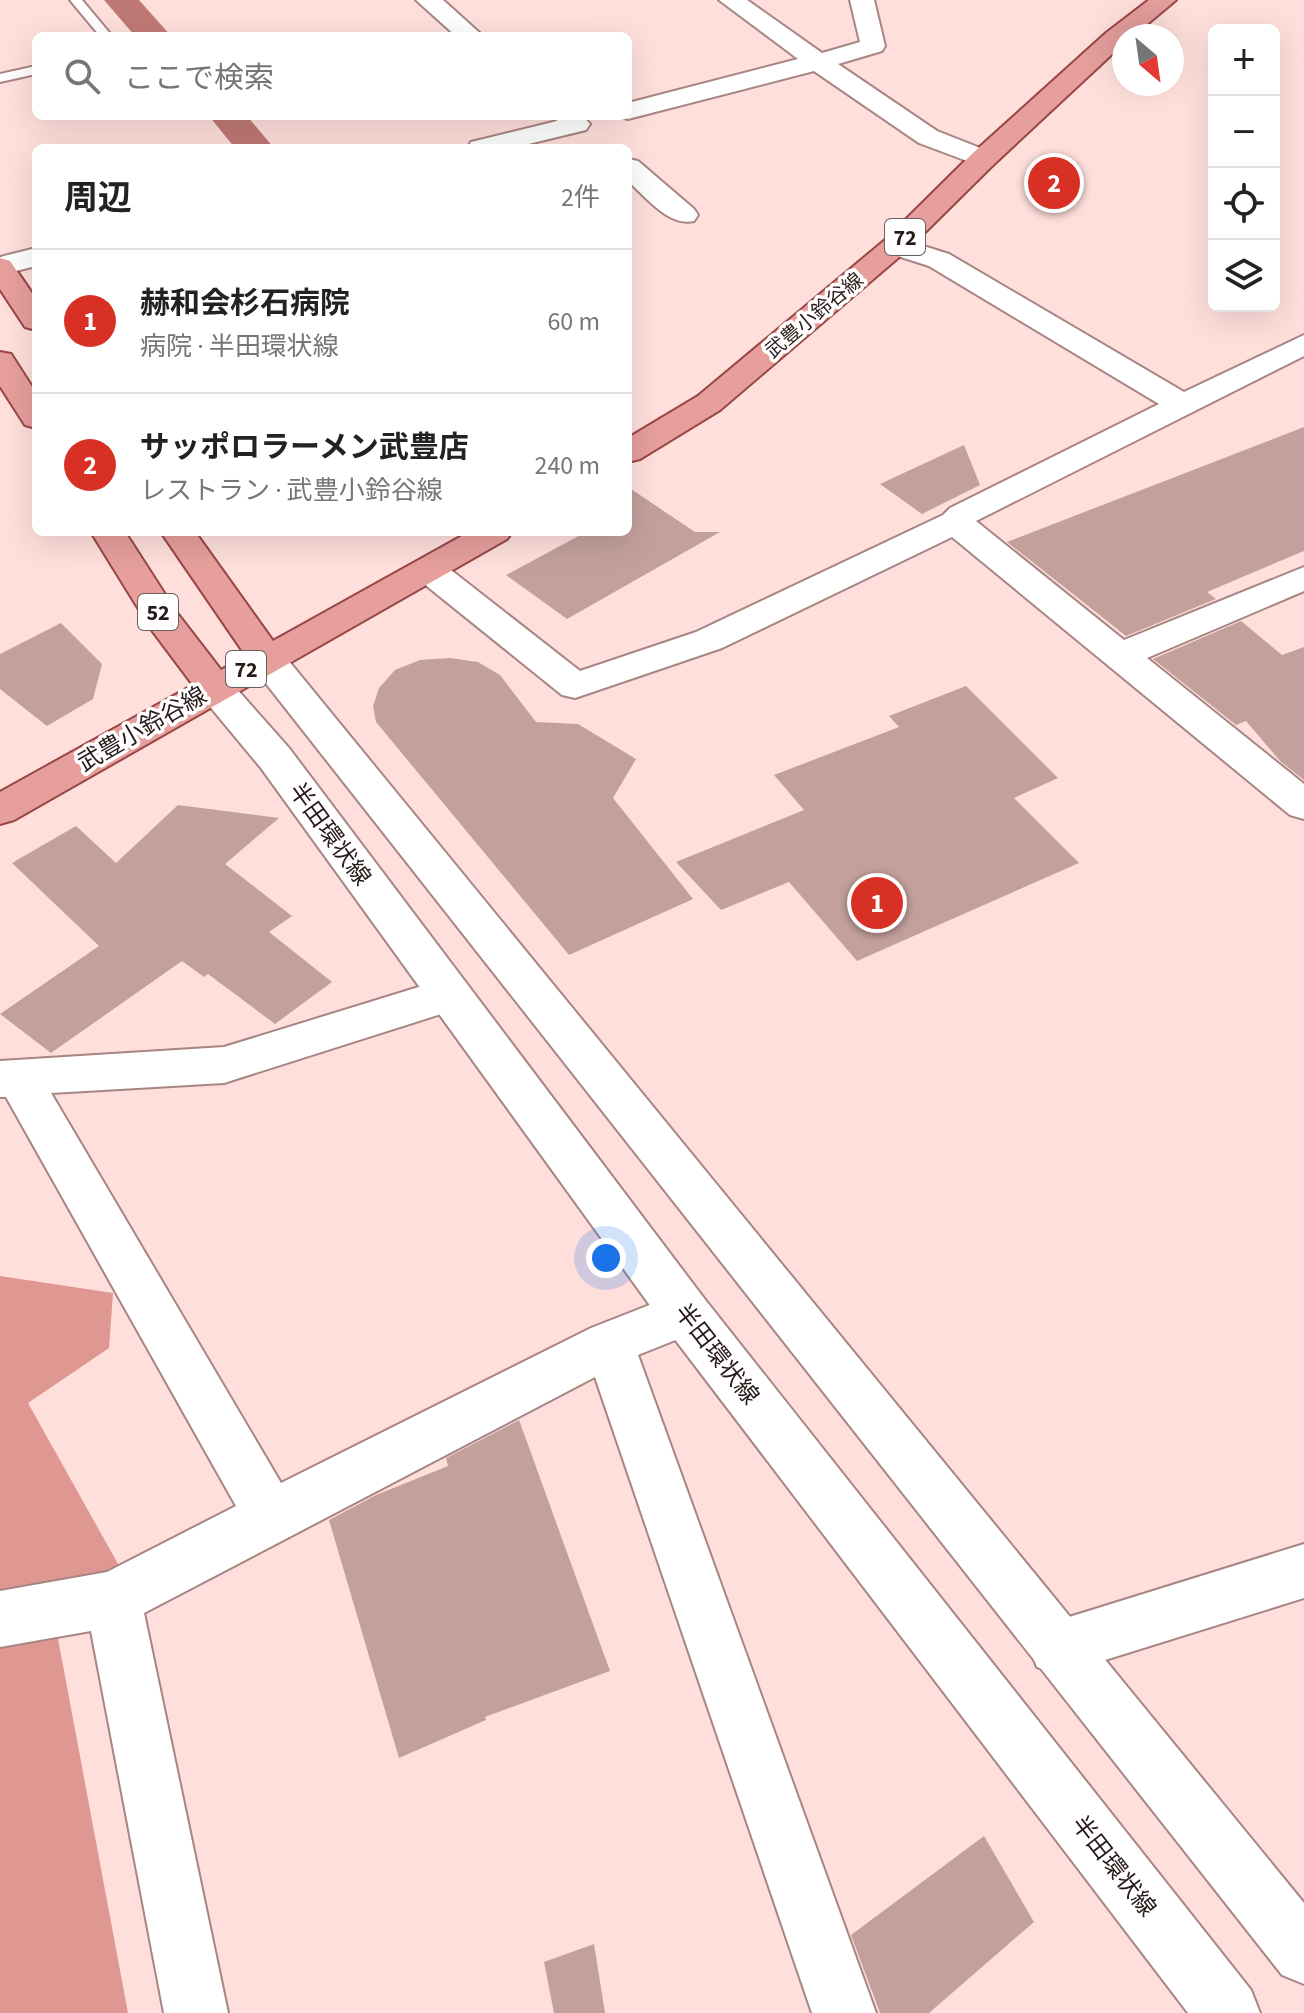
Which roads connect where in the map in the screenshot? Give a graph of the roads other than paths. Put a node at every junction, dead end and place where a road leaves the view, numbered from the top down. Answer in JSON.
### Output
{"nodes":[{"id":1,"x":76,"y":0,"type":"edge"},
{"id":2,"x":428,"y":0,"type":"edge"},
{"id":3,"x":731,"y":0,"type":"edge"},
{"id":4,"x":862,"y":0,"type":"edge"},
{"id":5,"x":1164,"y":0,"type":"edge"},
{"id":6,"x":103,"y":32,"type":"edge"},
{"id":7,"x":466,"y":32,"type":"edge"},
{"id":8,"x":818,"y":62,"type":"junction"},
{"id":9,"x":32,"y":71,"type":"edge"},
{"id":10,"x":0,"y":78,"type":"edge"},
{"id":11,"x":632,"y":110,"type":"edge"},
{"id":12,"x":587,"y":124,"type":"edge"},
{"id":13,"x":498,"y":144,"type":"edge"},
{"id":14,"x":983,"y":159,"type":"junction"},
{"id":15,"x":632,"y":170,"type":"edge"},
{"id":16,"x":684,"y":215,"type":"dead end"},
{"id":17,"x":895,"y":246,"type":"junction"},
{"id":18,"x":32,"y":258,"type":"edge"},
{"id":19,"x":0,"y":267,"type":"edge"},
{"id":20,"x":32,"y":315,"type":"edge"},
{"id":21,"x":1288,"y":350,"type":"edge"},
{"id":22,"x":0,"y":361,"type":"edge"},
{"id":23,"x":1304,"y":379,"type":"edge"},
{"id":24,"x":1182,"y":404,"type":"junction"},
{"id":25,"x":32,"y":412,"type":"edge"},
{"id":26,"x":632,"y":450,"type":"edge"},
{"id":27,"x":955,"y":522,"type":"junction"},
{"id":28,"x":111,"y":536,"type":"edge"},
{"id":29,"x":181,"y":536,"type":"edge"},
{"id":30,"x":488,"y":536,"type":"edge"},
{"id":31,"x":430,"y":571,"type":"junction"},
{"id":32,"x":1304,"y":578,"type":"edge"},
{"id":33,"x":1118,"y":656,"type":"junction"},
{"id":34,"x":266,"y":658,"type":"junction"},
{"id":35,"x":215,"y":688,"type":"junction"},
{"id":36,"x":1304,"y":805,"type":"edge"},
{"id":37,"x":0,"y":810,"type":"edge"},
{"id":38,"x":448,"y":995,"type":"junction"},
{"id":39,"x":9,"y":1078,"type":"edge"},
{"id":40,"x":685,"y":1313,"type":"junction"},
{"id":41,"x":609,"y":1344,"type":"junction"},
{"id":42,"x":271,"y":1516,"type":"junction"},
{"id":43,"x":1304,"y":1571,"type":"edge"},
{"id":44,"x":113,"y":1599,"type":"junction"},
{"id":45,"x":0,"y":1619,"type":"edge"},
{"id":46,"x":1057,"y":1647,"type":"junction"},
{"id":47,"x":1304,"y":1953,"type":"edge"},
{"id":48,"x":196,"y":2013,"type":"edge"},
{"id":49,"x":844,"y":2013,"type":"edge"},
{"id":50,"x":1228,"y":2013,"type":"edge"}],
"edges":[{"from":1,"to":6,"type":"lane"},
{"from":2,"to":7,"type":"street"},
{"from":3,"to":8,"type":"street"},
{"from":4,"to":8,"type":"street"},
{"from":5,"to":14,"type":"main road","name":"武豊小鈴谷線","number":"72"},
{"from":8,"to":11,"type":"street"},
{"from":8,"to":14,"type":"street"},
{"from":9,"to":10,"type":"lane"},
{"from":12,"to":13,"type":"street"},
{"from":14,"to":17,"type":"main road","name":"武豊小鈴谷線","number":"72"},
{"from":15,"to":16,"type":"street"},
{"from":17,"to":24,"type":"street"},
{"from":17,"to":26,"type":"main road","name":"武豊小鈴谷線","number":"72"},
{"from":18,"to":19,"type":"street"},
{"from":19,"to":20,"type":"main road"},
{"from":21,"to":23,"type":"street"},
{"from":21,"to":24,"type":"street"},
{"from":22,"to":25,"type":"main road"},
{"from":24,"to":27,"type":"street"},
{"from":27,"to":31,"type":"street"},
{"from":27,"to":33,"type":"street"},
{"from":28,"to":35,"type":"main road","number":"52"},
{"from":29,"to":34,"type":"main road","number":"52"},
{"from":30,"to":31,"type":"main road","name":"武豊小鈴谷線","number":"72"},
{"from":31,"to":34,"type":"main road","name":"武豊小鈴谷線","number":"72"},
{"from":32,"to":33,"type":"street"},
{"from":33,"to":36,"type":"street"},
{"from":34,"to":35,"type":"main road","name":"武豊小鈴谷線","number":"72"},
{"from":34,"to":46,"type":"street"},
{"from":35,"to":37,"type":"main road","name":"武豊小鈴谷線","number":"72"},
{"from":35,"to":38,"type":"street","name":"半田環状線"},
{"from":38,"to":39,"type":"street"},
{"from":38,"to":40,"type":"street","name":"半田環状線"},
{"from":39,"to":42,"type":"street"},
{"from":40,"to":41,"type":"street"},
{"from":40,"to":50,"type":"street","name":"半田環状線"},
{"from":41,"to":42,"type":"street"},
{"from":41,"to":49,"type":"street"},
{"from":42,"to":44,"type":"street"},
{"from":43,"to":46,"type":"street"},
{"from":44,"to":45,"type":"street"},
{"from":44,"to":48,"type":"street"},
{"from":46,"to":47,"type":"street"}]}
